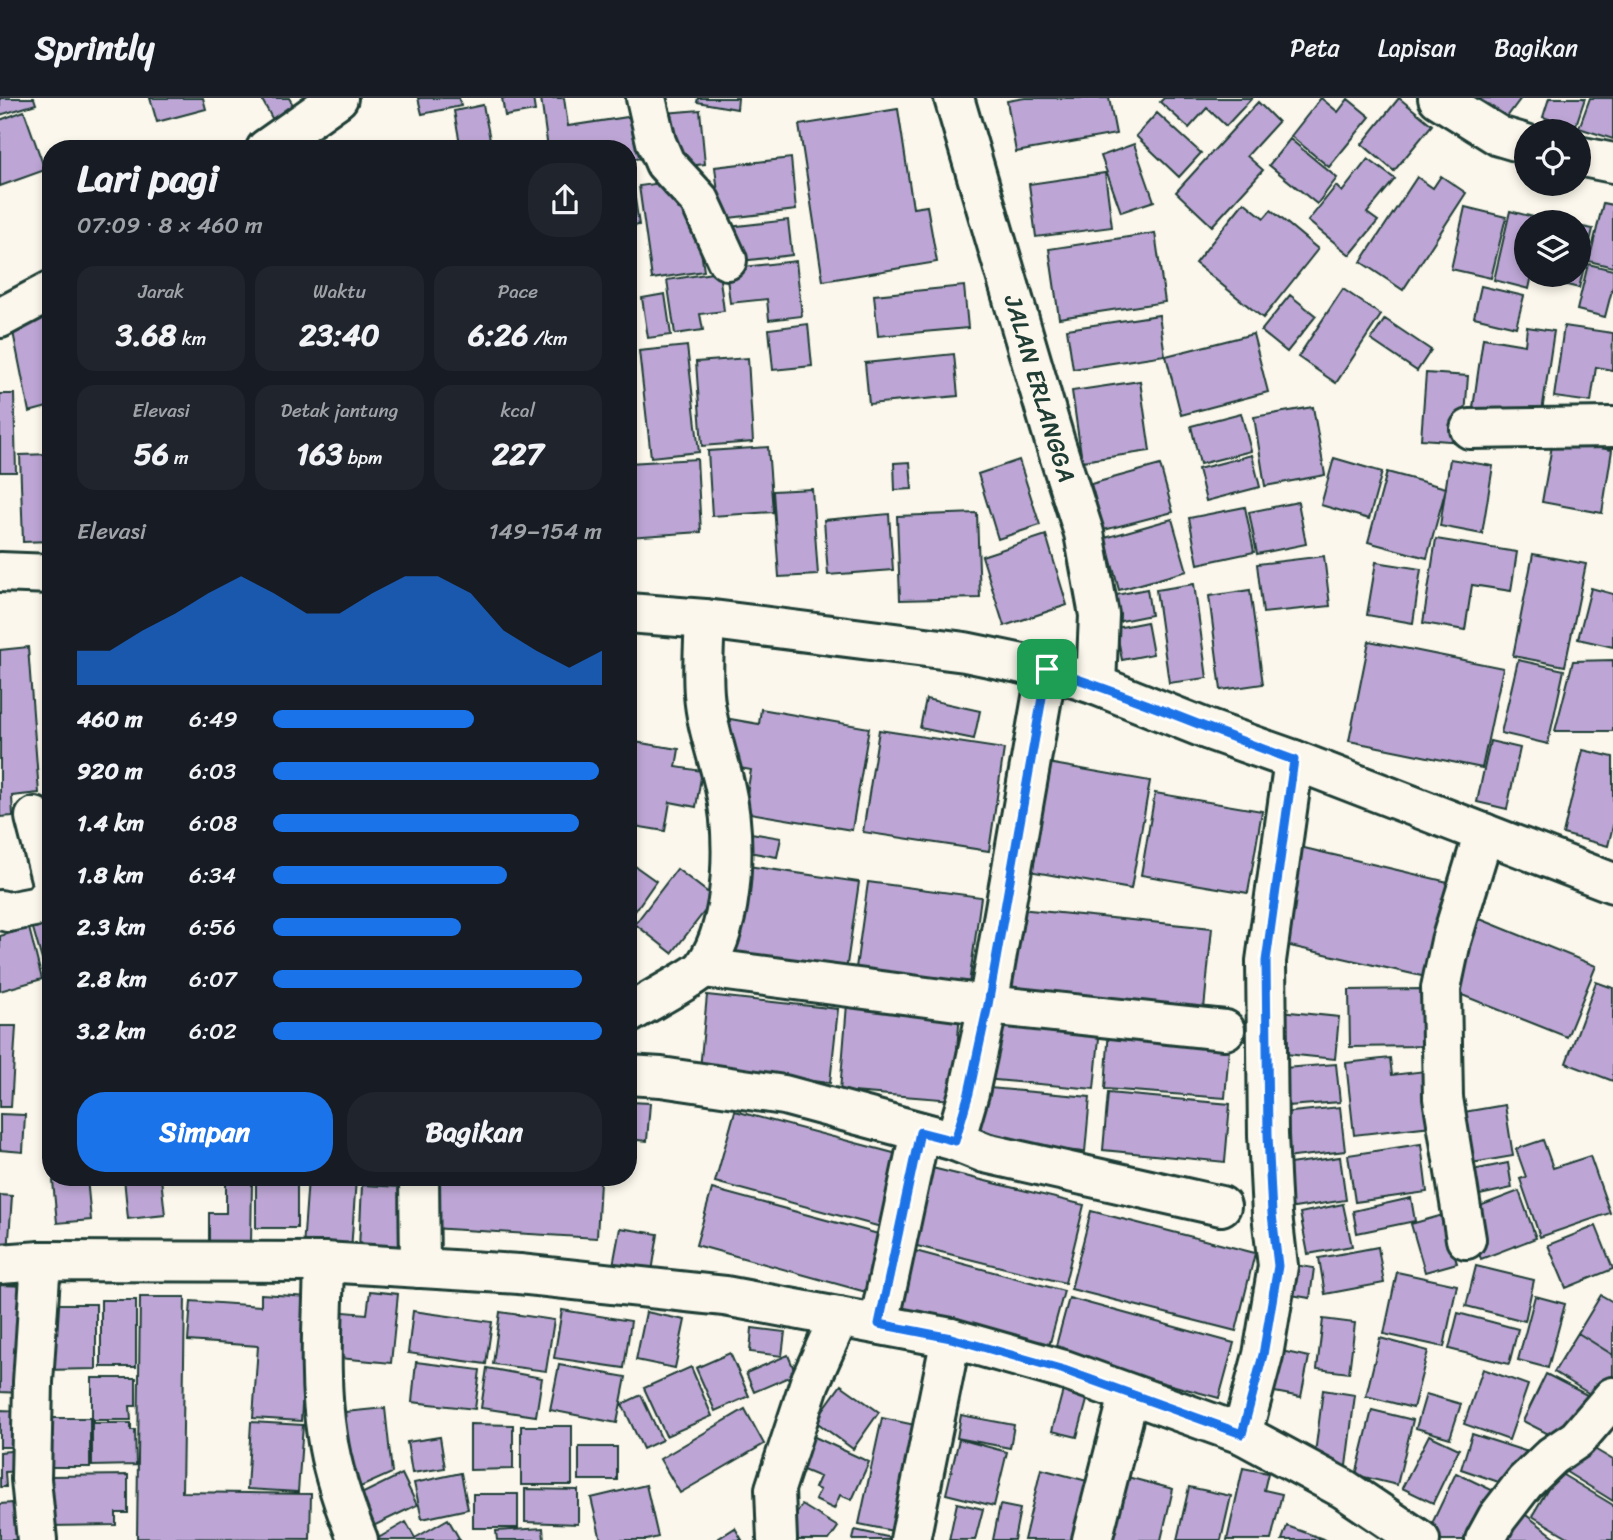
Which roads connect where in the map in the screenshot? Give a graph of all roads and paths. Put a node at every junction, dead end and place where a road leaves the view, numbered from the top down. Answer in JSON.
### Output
{"nodes":[{"id":1,"x":338,"y":98,"type":"edge"},
{"id":2,"x":646,"y":98,"type":"edge"},
{"id":3,"x":954,"y":98,"type":"edge"},
{"id":4,"x":1438,"y":98,"type":"edge"},
{"id":5,"x":278,"y":140,"type":"edge"},
{"id":6,"x":1514,"y":140,"type":"edge"},
{"id":7,"x":1591,"y":159,"type":"edge"},
{"id":8,"x":1613,"y":163,"type":"edge"},
{"id":9,"x":727,"y":260,"type":"dead end"},
{"id":10,"x":42,"y":296,"type":"edge"},
{"id":11,"x":0,"y":318,"type":"edge"},
{"id":12,"x":1613,"y":427,"type":"edge"},
{"id":13,"x":1470,"y":429,"type":"dead end"},
{"id":14,"x":0,"y":572,"type":"edge"},
{"id":15,"x":42,"y":574,"type":"edge"},
{"id":16,"x":637,"y":614,"type":"edge"},
{"id":17,"x":705,"y":619,"type":"junction"},
{"id":18,"x":1047,"y":669,"type":"junction"},
{"id":19,"x":1097,"y":685,"type":"junction"},
{"id":20,"x":1294,"y":760,"type":"junction"},
{"id":21,"x":35,"y":817,"type":"dead end"},
{"id":22,"x":1484,"y":833,"type":"junction"},
{"id":23,"x":42,"y":844,"type":"edge"},
{"id":24,"x":1613,"y":883,"type":"edge"},
{"id":25,"x":42,"y":902,"type":"edge"},
{"id":26,"x":0,"y":910,"type":"edge"},
{"id":27,"x":704,"y":968,"type":"junction"},
{"id":28,"x":988,"y":1005,"type":"junction"},
{"id":29,"x":637,"y":1009,"type":"edge"},
{"id":30,"x":1225,"y":1030,"type":"dead end"},
{"id":31,"x":637,"y":1076,"type":"edge"},
{"id":32,"x":937,"y":1136,"type":"junction"},
{"id":33,"x":419,"y":1186,"type":"edge"},
{"id":34,"x":1221,"y":1206,"type":"dead end"},
{"id":35,"x":1466,"y":1239,"type":"dead end"},
{"id":36,"x":41,"y":1261,"type":"junction"},
{"id":37,"x":324,"y":1262,"type":"junction"},
{"id":38,"x":0,"y":1264,"type":"edge"},
{"id":39,"x":420,"y":1268,"type":"junction"},
{"id":40,"x":839,"y":1317,"type":"junction"},
{"id":41,"x":879,"y":1324,"type":"junction"},
{"id":42,"x":951,"y":1338,"type":"junction"},
{"id":43,"x":1129,"y":1395,"type":"junction"},
{"id":44,"x":1613,"y":1397,"type":"edge"},
{"id":45,"x":1242,"y":1434,"type":"junction"},
{"id":46,"x":37,"y":1540,"type":"edge"},
{"id":47,"x":358,"y":1540,"type":"edge"},
{"id":48,"x":777,"y":1540,"type":"edge"},
{"id":49,"x":910,"y":1540,"type":"edge"},
{"id":50,"x":1091,"y":1540,"type":"edge"},
{"id":51,"x":1420,"y":1540,"type":"edge"},
{"id":52,"x":1485,"y":1540,"type":"edge"}],
"edges":[{"from":1,"to":5,"type":"street"},
{"from":2,"to":9,"type":"street"},
{"from":3,"to":19,"type":"street","name":"JALAN ERLANGGA"},
{"from":4,"to":6,"type":"street"},
{"from":7,"to":8,"type":"street"},
{"from":10,"to":11,"type":"street"},
{"from":12,"to":13,"type":"street"},
{"from":14,"to":15,"type":"street"},
{"from":16,"to":17,"type":"street"},
{"from":17,"to":18,"type":"street"},
{"from":17,"to":27,"type":"street"},
{"from":18,"to":19,"type":"street"},
{"from":18,"to":28,"type":"street"},
{"from":19,"to":20,"type":"street"},
{"from":20,"to":22,"type":"street"},
{"from":20,"to":45,"type":"street"},
{"from":21,"to":23,"type":"street"},
{"from":22,"to":24,"type":"street"},
{"from":22,"to":35,"type":"street"},
{"from":25,"to":26,"type":"street"},
{"from":27,"to":28,"type":"street"},
{"from":27,"to":29,"type":"street"},
{"from":28,"to":30,"type":"street"},
{"from":28,"to":32,"type":"street"},
{"from":31,"to":32,"type":"street"},
{"from":32,"to":34,"type":"street"},
{"from":32,"to":41,"type":"street"},
{"from":33,"to":39,"type":"street"},
{"from":36,"to":37,"type":"street"},
{"from":36,"to":38,"type":"street"},
{"from":36,"to":46,"type":"street"},
{"from":37,"to":39,"type":"street"},
{"from":37,"to":47,"type":"street"},
{"from":39,"to":40,"type":"street"},
{"from":40,"to":41,"type":"street"},
{"from":40,"to":48,"type":"street"},
{"from":41,"to":42,"type":"street"},
{"from":42,"to":43,"type":"street"},
{"from":42,"to":49,"type":"street"},
{"from":43,"to":45,"type":"street"},
{"from":43,"to":50,"type":"street"},
{"from":44,"to":52,"type":"street"},
{"from":45,"to":51,"type":"street"}]}
